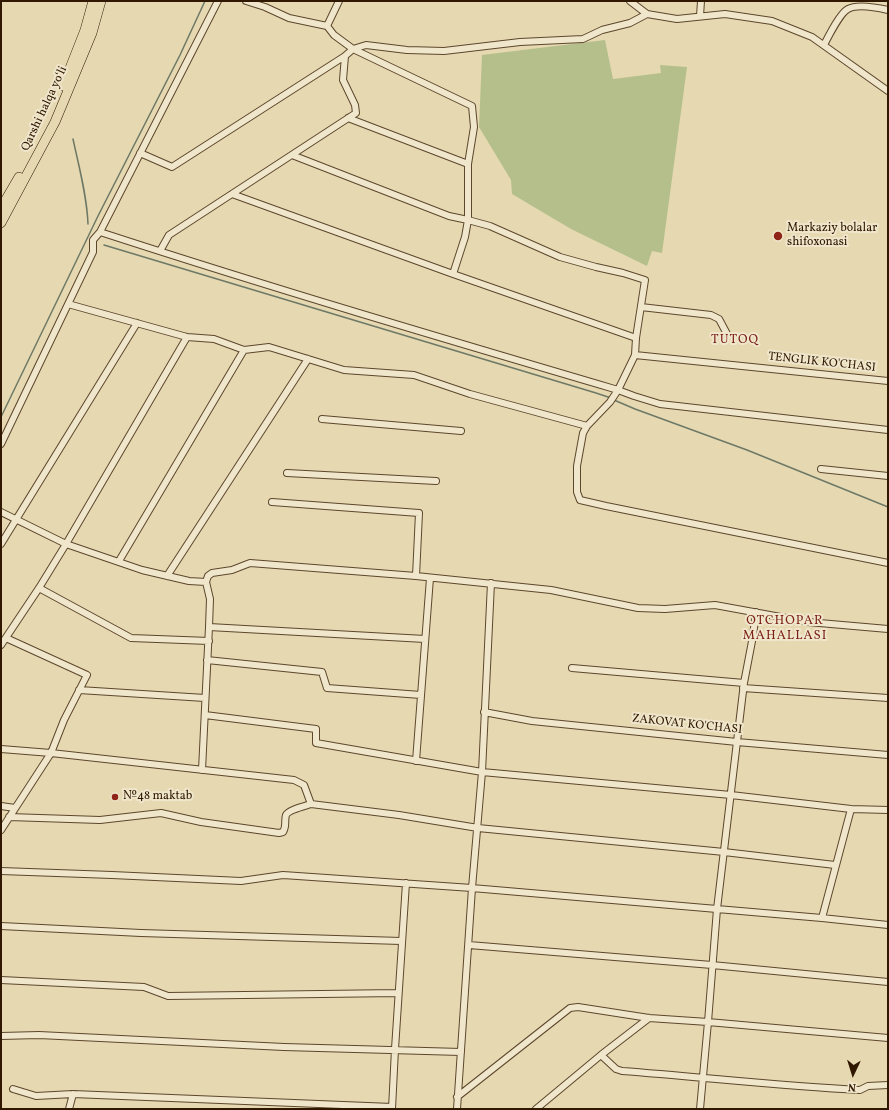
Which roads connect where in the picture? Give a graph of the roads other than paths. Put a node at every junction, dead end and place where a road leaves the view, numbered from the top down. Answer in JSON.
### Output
{"nodes":[{"id":1,"x":93,"y":1,"type":"edge"},
{"id":2,"x":101,"y":1,"type":"edge"},
{"id":3,"x":218,"y":1,"type":"edge"},
{"id":4,"x":246,"y":1,"type":"edge"},
{"id":5,"x":339,"y":1,"type":"edge"},
{"id":6,"x":630,"y":1,"type":"edge"},
{"id":7,"x":701,"y":1,"type":"edge"},
{"id":8,"x":888,"y":10,"type":"edge"},
{"id":9,"x":647,"y":14,"type":"junction"},
{"id":10,"x":700,"y":16,"type":"junction"},
{"id":11,"x":327,"y":26,"type":"junction"},
{"id":12,"x":824,"y":44,"type":"junction"},
{"id":13,"x":353,"y":49,"type":"junction"},
{"id":14,"x":345,"y":56,"type":"junction"},
{"id":15,"x":888,"y":91,"type":"edge"},
{"id":16,"x":348,"y":118,"type":"junction"},
{"id":17,"x":140,"y":153,"type":"junction"},
{"id":18,"x":292,"y":155,"type":"junction"},
{"id":19,"x":468,"y":164,"type":"junction"},
{"id":20,"x":232,"y":194,"type":"junction"},
{"id":21,"x":1,"y":208,"type":"edge"},
{"id":22,"x":468,"y":220,"type":"junction"},
{"id":23,"x":1,"y":223,"type":"edge"},
{"id":24,"x":100,"y":232,"type":"junction"},
{"id":25,"x":160,"y":251,"type":"junction"},
{"id":26,"x":453,"y":274,"type":"junction"},
{"id":27,"x":68,"y":304,"type":"junction"},
{"id":28,"x":641,"y":306,"type":"junction"},
{"id":29,"x":137,"y":323,"type":"junction"},
{"id":30,"x":727,"y":334,"type":"dead end"},
{"id":31,"x":187,"y":337,"type":"junction"},
{"id":32,"x":636,"y":338,"type":"junction"},
{"id":33,"x":244,"y":350,"type":"junction"},
{"id":34,"x":635,"y":355,"type":"junction"},
{"id":35,"x":308,"y":359,"type":"junction"},
{"id":36,"x":888,"y":381,"type":"edge"},
{"id":37,"x":616,"y":392,"type":"junction"},
{"id":38,"x":322,"y":419,"type":"dead end"},
{"id":39,"x":587,"y":426,"type":"junction"},
{"id":40,"x":888,"y":430,"type":"edge"},
{"id":41,"x":461,"y":431,"type":"dead end"},
{"id":42,"x":1,"y":444,"type":"edge"},
{"id":43,"x":821,"y":469,"type":"dead end"},
{"id":44,"x":287,"y":473,"type":"dead end"},
{"id":45,"x":888,"y":476,"type":"edge"},
{"id":46,"x":436,"y":481,"type":"dead end"},
{"id":47,"x":272,"y":502,"type":"dead end"},
{"id":48,"x":1,"y":512,"type":"edge"},
{"id":49,"x":17,"y":519,"type":"junction"},
{"id":50,"x":1,"y":544,"type":"edge"},
{"id":51,"x":66,"y":544,"type":"junction"},
{"id":52,"x":119,"y":561,"type":"junction"},
{"id":53,"x":888,"y":563,"type":"edge"},
{"id":54,"x":167,"y":576,"type":"junction"},
{"id":55,"x":416,"y":576,"type":"junction"},
{"id":56,"x":430,"y":578,"type":"junction"},
{"id":57,"x":206,"y":582,"type":"junction"},
{"id":58,"x":491,"y":584,"type":"junction"},
{"id":59,"x":39,"y":588,"type":"junction"},
{"id":60,"x":756,"y":612,"type":"junction"},
{"id":61,"x":209,"y":627,"type":"junction"},
{"id":62,"x":888,"y":629,"type":"edge"},
{"id":63,"x":6,"y":638,"type":"junction"},
{"id":64,"x":425,"y":639,"type":"junction"},
{"id":65,"x":209,"y":641,"type":"junction"},
{"id":66,"x":1,"y":645,"type":"edge"},
{"id":67,"x":208,"y":660,"type":"junction"},
{"id":68,"x":572,"y":668,"type":"dead end"},
{"id":69,"x":744,"y":686,"type":"junction"},
{"id":70,"x":79,"y":690,"type":"junction"},
{"id":71,"x":421,"y":695,"type":"junction"},
{"id":72,"x":205,"y":698,"type":"junction"},
{"id":73,"x":888,"y":698,"type":"edge"},
{"id":74,"x":484,"y":712,"type":"junction"},
{"id":75,"x":205,"y":714,"type":"junction"},
{"id":76,"x":737,"y":742,"type":"junction"},
{"id":77,"x":1,"y":750,"type":"edge"},
{"id":78,"x":51,"y":753,"type":"junction"},
{"id":79,"x":888,"y":755,"type":"edge"},
{"id":80,"x":416,"y":761,"type":"junction"},
{"id":81,"x":202,"y":770,"type":"junction"},
{"id":82,"x":482,"y":772,"type":"junction"},
{"id":83,"x":730,"y":795,"type":"junction"},
{"id":84,"x":311,"y":804,"type":"junction"},
{"id":85,"x":1,"y":806,"type":"edge"},
{"id":86,"x":15,"y":808,"type":"junction"},
{"id":87,"x":850,"y":808,"type":"junction"},
{"id":88,"x":888,"y":810,"type":"edge"},
{"id":89,"x":9,"y":817,"type":"junction"},
{"id":90,"x":478,"y":828,"type":"junction"},
{"id":91,"x":1,"y":830,"type":"edge"},
{"id":92,"x":724,"y":852,"type":"junction"},
{"id":93,"x":835,"y":865,"type":"junction"},
{"id":94,"x":1,"y":871,"type":"edge"},
{"id":95,"x":406,"y":883,"type":"junction"},
{"id":96,"x":472,"y":888,"type":"junction"},
{"id":97,"x":717,"y":909,"type":"junction"},
{"id":98,"x":822,"y":918,"type":"junction"},
{"id":99,"x":888,"y":925,"type":"edge"},
{"id":100,"x":1,"y":926,"type":"edge"},
{"id":101,"x":401,"y":942,"type":"junction"},
{"id":102,"x":469,"y":945,"type":"junction"},
{"id":103,"x":712,"y":965,"type":"junction"},
{"id":104,"x":1,"y":980,"type":"edge"},
{"id":105,"x":888,"y":982,"type":"edge"},
{"id":106,"x":398,"y":993,"type":"junction"},
{"id":107,"x":649,"y":1018,"type":"junction"},
{"id":108,"x":708,"y":1022,"type":"junction"},
{"id":109,"x":1,"y":1036,"type":"edge"},
{"id":110,"x":888,"y":1038,"type":"edge"},
{"id":111,"x":395,"y":1049,"type":"junction"},
{"id":112,"x":461,"y":1052,"type":"junction"},
{"id":113,"x":601,"y":1054,"type":"junction"},
{"id":114,"x":703,"y":1077,"type":"junction"},
{"id":115,"x":888,"y":1085,"type":"edge"},
{"id":116,"x":13,"y":1089,"type":"dead end"},
{"id":117,"x":73,"y":1094,"type":"junction"},
{"id":118,"x":457,"y":1097,"type":"junction"},
{"id":119,"x":544,"y":1107,"type":"edge"},
{"id":120,"x":392,"y":1108,"type":"edge"},
{"id":121,"x":69,"y":1109,"type":"edge"},
{"id":122,"x":457,"y":1109,"type":"edge"},
{"id":123,"x":536,"y":1109,"type":"edge"},
{"id":124,"x":700,"y":1109,"type":"edge"}],
"edges":[{"from":1,"to":21,"type":"highway","name":"Qarshi halqa yoʻli"},
{"from":2,"to":23,"type":"highway","name":"Qarshi halqa yoʻli"},
{"from":3,"to":17,"type":"street"},
{"from":4,"to":11,"type":"street"},
{"from":5,"to":11,"type":"street"},
{"from":6,"to":9,"type":"street"},
{"from":7,"to":10,"type":"street"},
{"from":8,"to":12,"type":"street"},
{"from":9,"to":10,"type":"street"},
{"from":9,"to":13,"type":"street"},
{"from":10,"to":12,"type":"street"},
{"from":11,"to":13,"type":"street"},
{"from":12,"to":15,"type":"street"},
{"from":13,"to":14,"type":"street"},
{"from":13,"to":19,"type":"street"},
{"from":14,"to":16,"type":"street"},
{"from":14,"to":17,"type":"street"},
{"from":16,"to":18,"type":"street"},
{"from":16,"to":19,"type":"street"},
{"from":17,"to":24,"type":"street"},
{"from":18,"to":20,"type":"street"},
{"from":18,"to":22,"type":"street"},
{"from":19,"to":22,"type":"street"},
{"from":20,"to":25,"type":"street"},
{"from":20,"to":26,"type":"street"},
{"from":22,"to":26,"type":"street"},
{"from":22,"to":28,"type":"street"},
{"from":24,"to":25,"type":"street"},
{"from":24,"to":27,"type":"street"},
{"from":25,"to":37,"type":"street"},
{"from":26,"to":32,"type":"street"},
{"from":27,"to":29,"type":"street"},
{"from":27,"to":42,"type":"street"},
{"from":28,"to":30,"type":"street"},
{"from":28,"to":32,"type":"street"},
{"from":29,"to":31,"type":"street"},
{"from":29,"to":49,"type":"street"},
{"from":31,"to":33,"type":"street"},
{"from":31,"to":51,"type":"street"},
{"from":32,"to":34,"type":"street"},
{"from":33,"to":35,"type":"street"},
{"from":33,"to":52,"type":"street"},
{"from":34,"to":36,"type":"street","name":"TENGLIK KO'CHASI"},
{"from":34,"to":37,"type":"street"},
{"from":35,"to":39,"type":"street"},
{"from":35,"to":54,"type":"street"},
{"from":37,"to":39,"type":"street"},
{"from":37,"to":40,"type":"street"},
{"from":38,"to":41,"type":"street"},
{"from":39,"to":53,"type":"street"},
{"from":43,"to":45,"type":"street"},
{"from":44,"to":46,"type":"street"},
{"from":47,"to":55,"type":"street"},
{"from":48,"to":49,"type":"street"},
{"from":49,"to":50,"type":"street"},
{"from":49,"to":51,"type":"street"},
{"from":51,"to":52,"type":"street"},
{"from":51,"to":59,"type":"street"},
{"from":52,"to":54,"type":"street"},
{"from":54,"to":57,"type":"street"},
{"from":55,"to":56,"type":"street"},
{"from":55,"to":57,"type":"street"},
{"from":56,"to":58,"type":"street"},
{"from":56,"to":64,"type":"street"},
{"from":57,"to":61,"type":"street"},
{"from":58,"to":60,"type":"street"},
{"from":58,"to":74,"type":"street"},
{"from":59,"to":63,"type":"street"},
{"from":59,"to":65,"type":"street"},
{"from":60,"to":62,"type":"street"},
{"from":60,"to":69,"type":"street"},
{"from":61,"to":64,"type":"street"},
{"from":61,"to":65,"type":"street"},
{"from":63,"to":66,"type":"street"},
{"from":63,"to":70,"type":"street"},
{"from":64,"to":71,"type":"street"},
{"from":65,"to":67,"type":"street"},
{"from":67,"to":71,"type":"street"},
{"from":67,"to":72,"type":"street"},
{"from":68,"to":69,"type":"street"},
{"from":69,"to":73,"type":"street"},
{"from":69,"to":76,"type":"street"},
{"from":70,"to":72,"type":"street"},
{"from":70,"to":78,"type":"street"},
{"from":71,"to":80,"type":"street"},
{"from":72,"to":75,"type":"street"},
{"from":74,"to":76,"type":"street","name":"ZAKOVAT KO'CHASI"},
{"from":74,"to":82,"type":"street"},
{"from":75,"to":80,"type":"street"},
{"from":75,"to":81,"type":"street"},
{"from":76,"to":79,"type":"street","name":"ZAKOVAT KO'CHASI"},
{"from":76,"to":83,"type":"street"},
{"from":77,"to":78,"type":"street"},
{"from":78,"to":81,"type":"street"},
{"from":78,"to":86,"type":"street"},
{"from":80,"to":82,"type":"street"},
{"from":81,"to":84,"type":"street"},
{"from":82,"to":83,"type":"street"},
{"from":82,"to":90,"type":"street"},
{"from":83,"to":87,"type":"street"},
{"from":83,"to":92,"type":"street"},
{"from":84,"to":89,"type":"street"},
{"from":84,"to":90,"type":"street"},
{"from":85,"to":86,"type":"street"},
{"from":86,"to":89,"type":"street"},
{"from":87,"to":88,"type":"street"},
{"from":87,"to":93,"type":"street"},
{"from":89,"to":91,"type":"street"},
{"from":90,"to":92,"type":"street"},
{"from":90,"to":96,"type":"street"},
{"from":92,"to":93,"type":"street"},
{"from":92,"to":97,"type":"street"},
{"from":93,"to":98,"type":"street"},
{"from":94,"to":95,"type":"street"},
{"from":95,"to":96,"type":"street"},
{"from":95,"to":101,"type":"street"},
{"from":96,"to":97,"type":"street"},
{"from":96,"to":102,"type":"street"},
{"from":97,"to":98,"type":"street"},
{"from":97,"to":103,"type":"street"},
{"from":98,"to":99,"type":"street"},
{"from":100,"to":101,"type":"street"},
{"from":101,"to":106,"type":"street"},
{"from":102,"to":103,"type":"street"},
{"from":102,"to":112,"type":"street"},
{"from":103,"to":105,"type":"street"},
{"from":103,"to":108,"type":"street"},
{"from":104,"to":106,"type":"street"},
{"from":106,"to":111,"type":"street"},
{"from":107,"to":108,"type":"street"},
{"from":107,"to":113,"type":"street"},
{"from":107,"to":118,"type":"street"},
{"from":108,"to":110,"type":"street"},
{"from":108,"to":114,"type":"street"},
{"from":109,"to":111,"type":"street"},
{"from":111,"to":112,"type":"street"},
{"from":111,"to":120,"type":"street"},
{"from":112,"to":118,"type":"street"},
{"from":113,"to":114,"type":"street"},
{"from":113,"to":119,"type":"street"},
{"from":114,"to":115,"type":"street"},
{"from":114,"to":124,"type":"street"},
{"from":116,"to":117,"type":"street"},
{"from":117,"to":120,"type":"street"},
{"from":117,"to":121,"type":"street"},
{"from":118,"to":122,"type":"street"},
{"from":119,"to":123,"type":"street"}]}
